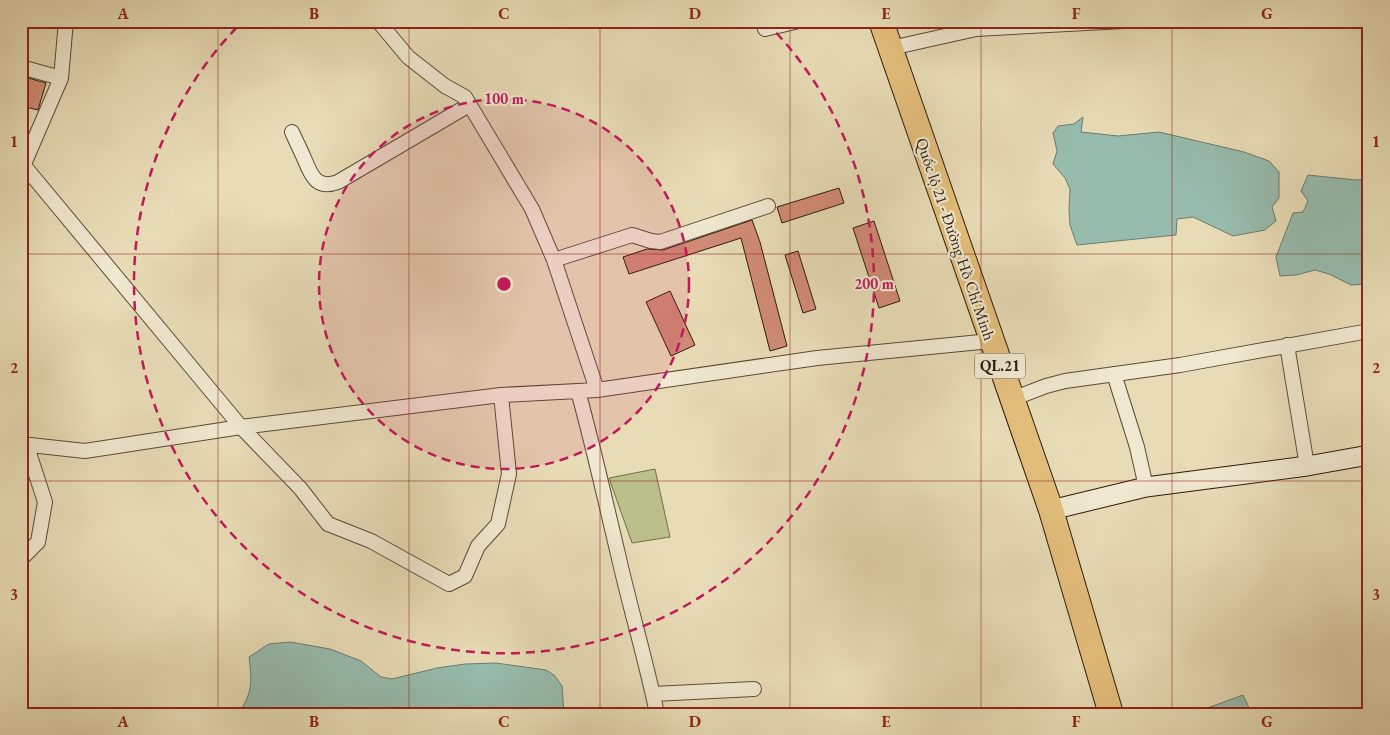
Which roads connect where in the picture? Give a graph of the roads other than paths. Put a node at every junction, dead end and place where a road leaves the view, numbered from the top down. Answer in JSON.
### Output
{"nodes":[{"id":1,"x":66,"y":21,"type":"edge"},
{"id":2,"x":378,"y":21,"type":"edge"},
{"id":3,"x":799,"y":21,"type":"edge"},
{"id":4,"x":881,"y":21,"type":"edge"},
{"id":5,"x":1124,"y":21,"type":"edge"},
{"id":6,"x":1083,"y":22,"type":"edge"},
{"id":7,"x":766,"y":29,"type":"dead end"},
{"id":8,"x":891,"y":48,"type":"junction"},
{"id":9,"x":21,"y":67,"type":"edge"},
{"id":10,"x":61,"y":78,"type":"junction"},
{"id":11,"x":469,"y":105,"type":"junction"},
{"id":12,"x":292,"y":132,"type":"dead end"},
{"id":13,"x":23,"y":163,"type":"edge"},
{"id":14,"x":768,"y":206,"type":"dead end"},
{"id":15,"x":554,"y":260,"type":"junction"},
{"id":16,"x":1369,"y":331,"type":"edge"},
{"id":17,"x":991,"y":341,"type":"junction"},
{"id":18,"x":1287,"y":345,"type":"junction"},
{"id":19,"x":1114,"y":374,"type":"junction"},
{"id":20,"x":597,"y":390,"type":"junction"},
{"id":21,"x":578,"y":391,"type":"junction"},
{"id":22,"x":500,"y":394,"type":"junction"},
{"id":23,"x":1012,"y":400,"type":"junction"},
{"id":24,"x":241,"y":427,"type":"junction"},
{"id":25,"x":24,"y":444,"type":"edge"},
{"id":26,"x":1369,"y":455,"type":"edge"},
{"id":27,"x":1307,"y":466,"type":"junction"},
{"id":28,"x":1146,"y":487,"type":"junction"},
{"id":29,"x":1051,"y":510,"type":"junction"},
{"id":30,"x":21,"y":559,"type":"edge"},
{"id":31,"x":754,"y":689,"type":"dead end"},
{"id":32,"x":653,"y":694,"type":"junction"},
{"id":33,"x":656,"y":714,"type":"edge"},
{"id":34,"x":1111,"y":714,"type":"edge"}],
"edges":[{"from":1,"to":10,"type":"street"},
{"from":2,"to":11,"type":"street"},
{"from":3,"to":7,"type":"street"},
{"from":4,"to":8,"type":"highway","name":"Quốc lộ 21 - Đường Hồ Chí Minh","number":"QL.21"},
{"from":5,"to":6,"type":"street"},
{"from":6,"to":8,"type":"street"},
{"from":8,"to":17,"type":"highway","name":"Quốc lộ 21 - Đường Hồ Chí Minh","number":"QL.21"},
{"from":9,"to":10,"type":"street"},
{"from":10,"to":13,"type":"street"},
{"from":11,"to":12,"type":"street"},
{"from":11,"to":15,"type":"street"},
{"from":13,"to":24,"type":"street"},
{"from":14,"to":15,"type":"street"},
{"from":15,"to":20,"type":"street"},
{"from":16,"to":18,"type":"street"},
{"from":17,"to":20,"type":"street"},
{"from":17,"to":23,"type":"highway","name":"Quốc lộ 21 - Đường Hồ Chí Minh","number":"QL.21"},
{"from":18,"to":19,"type":"street"},
{"from":18,"to":27,"type":"street"},
{"from":19,"to":23,"type":"street"},
{"from":19,"to":28,"type":"street"},
{"from":20,"to":21,"type":"street"},
{"from":21,"to":22,"type":"street"},
{"from":21,"to":32,"type":"street"},
{"from":22,"to":24,"type":"street"},
{"from":22,"to":24,"type":"street"},
{"from":23,"to":29,"type":"highway","name":"Quốc lộ 21 - Đường Hồ Chí Minh","number":"QL.21"},
{"from":24,"to":25,"type":"street"},
{"from":25,"to":30,"type":"street"},
{"from":26,"to":27,"type":"street"},
{"from":27,"to":28,"type":"street"},
{"from":28,"to":29,"type":"street"},
{"from":29,"to":34,"type":"highway","name":"Quốc lộ 21 - Đường Hồ Chí Minh","number":"QL.21"},
{"from":31,"to":32,"type":"street"},
{"from":32,"to":33,"type":"street"}]}
